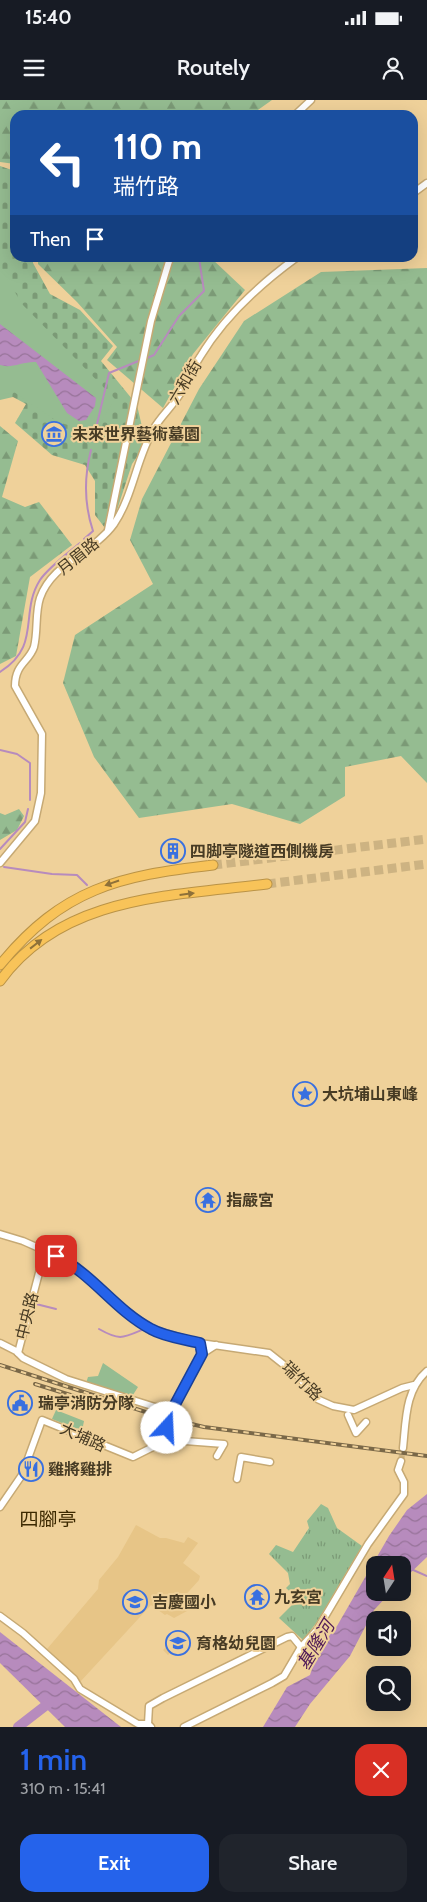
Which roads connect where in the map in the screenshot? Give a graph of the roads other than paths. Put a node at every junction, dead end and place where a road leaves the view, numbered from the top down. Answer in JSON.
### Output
{"nodes":[{"id":1,"x":311,"y":100,"type":"edge"},
{"id":2,"x":300,"y":110,"type":"edge"},
{"id":3,"x":168,"y":262,"type":"edge"},
{"id":4,"x":291,"y":262,"type":"edge"},
{"id":5,"x":108,"y":531,"type":"junction"},
{"id":6,"x":0,"y":863,"type":"edge"},
{"id":7,"x":213,"y":865,"type":"tunnel mouth"},
{"id":8,"x":267,"y":884,"type":"tunnel mouth"},
{"id":9,"x":0,"y":965,"type":"edge"},
{"id":10,"x":1,"y":980,"type":"edge"},
{"id":11,"x":0,"y":1234,"type":"edge"},
{"id":12,"x":45,"y":1250,"type":"junction"},
{"id":13,"x":0,"y":1343,"type":"edge"},
{"id":14,"x":200,"y":1343,"type":"junction"},
{"id":15,"x":216,"y":1345,"type":"junction"},
{"id":16,"x":18,"y":1353,"type":"junction"},
{"id":17,"x":202,"y":1354,"type":"junction"},
{"id":18,"x":427,"y":1371,"type":"edge"},
{"id":19,"x":414,"y":1385,"type":"junction"},
{"id":20,"x":348,"y":1415,"type":"dead end"},
{"id":21,"x":170,"y":1416,"type":"junction"},
{"id":22,"x":366,"y":1422,"type":"dead end"},
{"id":23,"x":161,"y":1443,"type":"junction"},
{"id":24,"x":403,"y":1448,"type":"tunnel mouth"},
{"id":25,"x":217,"y":1456,"type":"dead end"},
{"id":26,"x":401,"y":1461,"type":"tunnel mouth"},
{"id":27,"x":270,"y":1462,"type":"dead end"},
{"id":28,"x":237,"y":1479,"type":"dead end"},
{"id":29,"x":0,"y":1507,"type":"edge"},
{"id":30,"x":0,"y":1616,"type":"edge"},
{"id":31,"x":302,"y":1647,"type":"junction"},
{"id":32,"x":150,"y":1725,"type":"edge"},
{"id":33,"x":184,"y":1727,"type":"edge"}],
"edges":[{"from":1,"to":2,"type":"street"},
{"from":3,"to":5,"type":"street","name":"月眉路"},
{"from":4,"to":5,"type":"street","name":"六和街"},
{"from":5,"to":6,"type":"street","name":"月眉路"},
{"from":7,"to":9,"type":"highway","one_way":true},
{"from":10,"to":8,"type":"highway","one_way":true},
{"from":11,"to":12,"type":"street","name":"瑞竹路"},
{"from":12,"to":14,"type":"street","name":"瑞竹路"},
{"from":12,"to":16,"type":"street","name":"中央路"},
{"from":13,"to":16,"type":"street"},
{"from":14,"to":15,"type":"street","name":"瑞竹路"},
{"from":14,"to":17,"type":"street"},
{"from":15,"to":17,"type":"street"},
{"from":15,"to":19,"type":"street","name":"瑞竹路"},
{"from":16,"to":21,"type":"street"},
{"from":17,"to":21,"type":"street"},
{"from":18,"to":19,"type":"street"},
{"from":19,"to":24,"type":"street"},
{"from":20,"to":22,"type":"street"},
{"from":21,"to":23,"type":"street"},
{"from":23,"to":25,"type":"street"},
{"from":23,"to":29,"type":"street","name":"大埔路"},
{"from":26,"to":31,"type":"street"},
{"from":27,"to":28,"type":"street"},
{"from":30,"to":32,"type":"street"},
{"from":31,"to":32,"type":"street"},
{"from":31,"to":33,"type":"street"}]}
